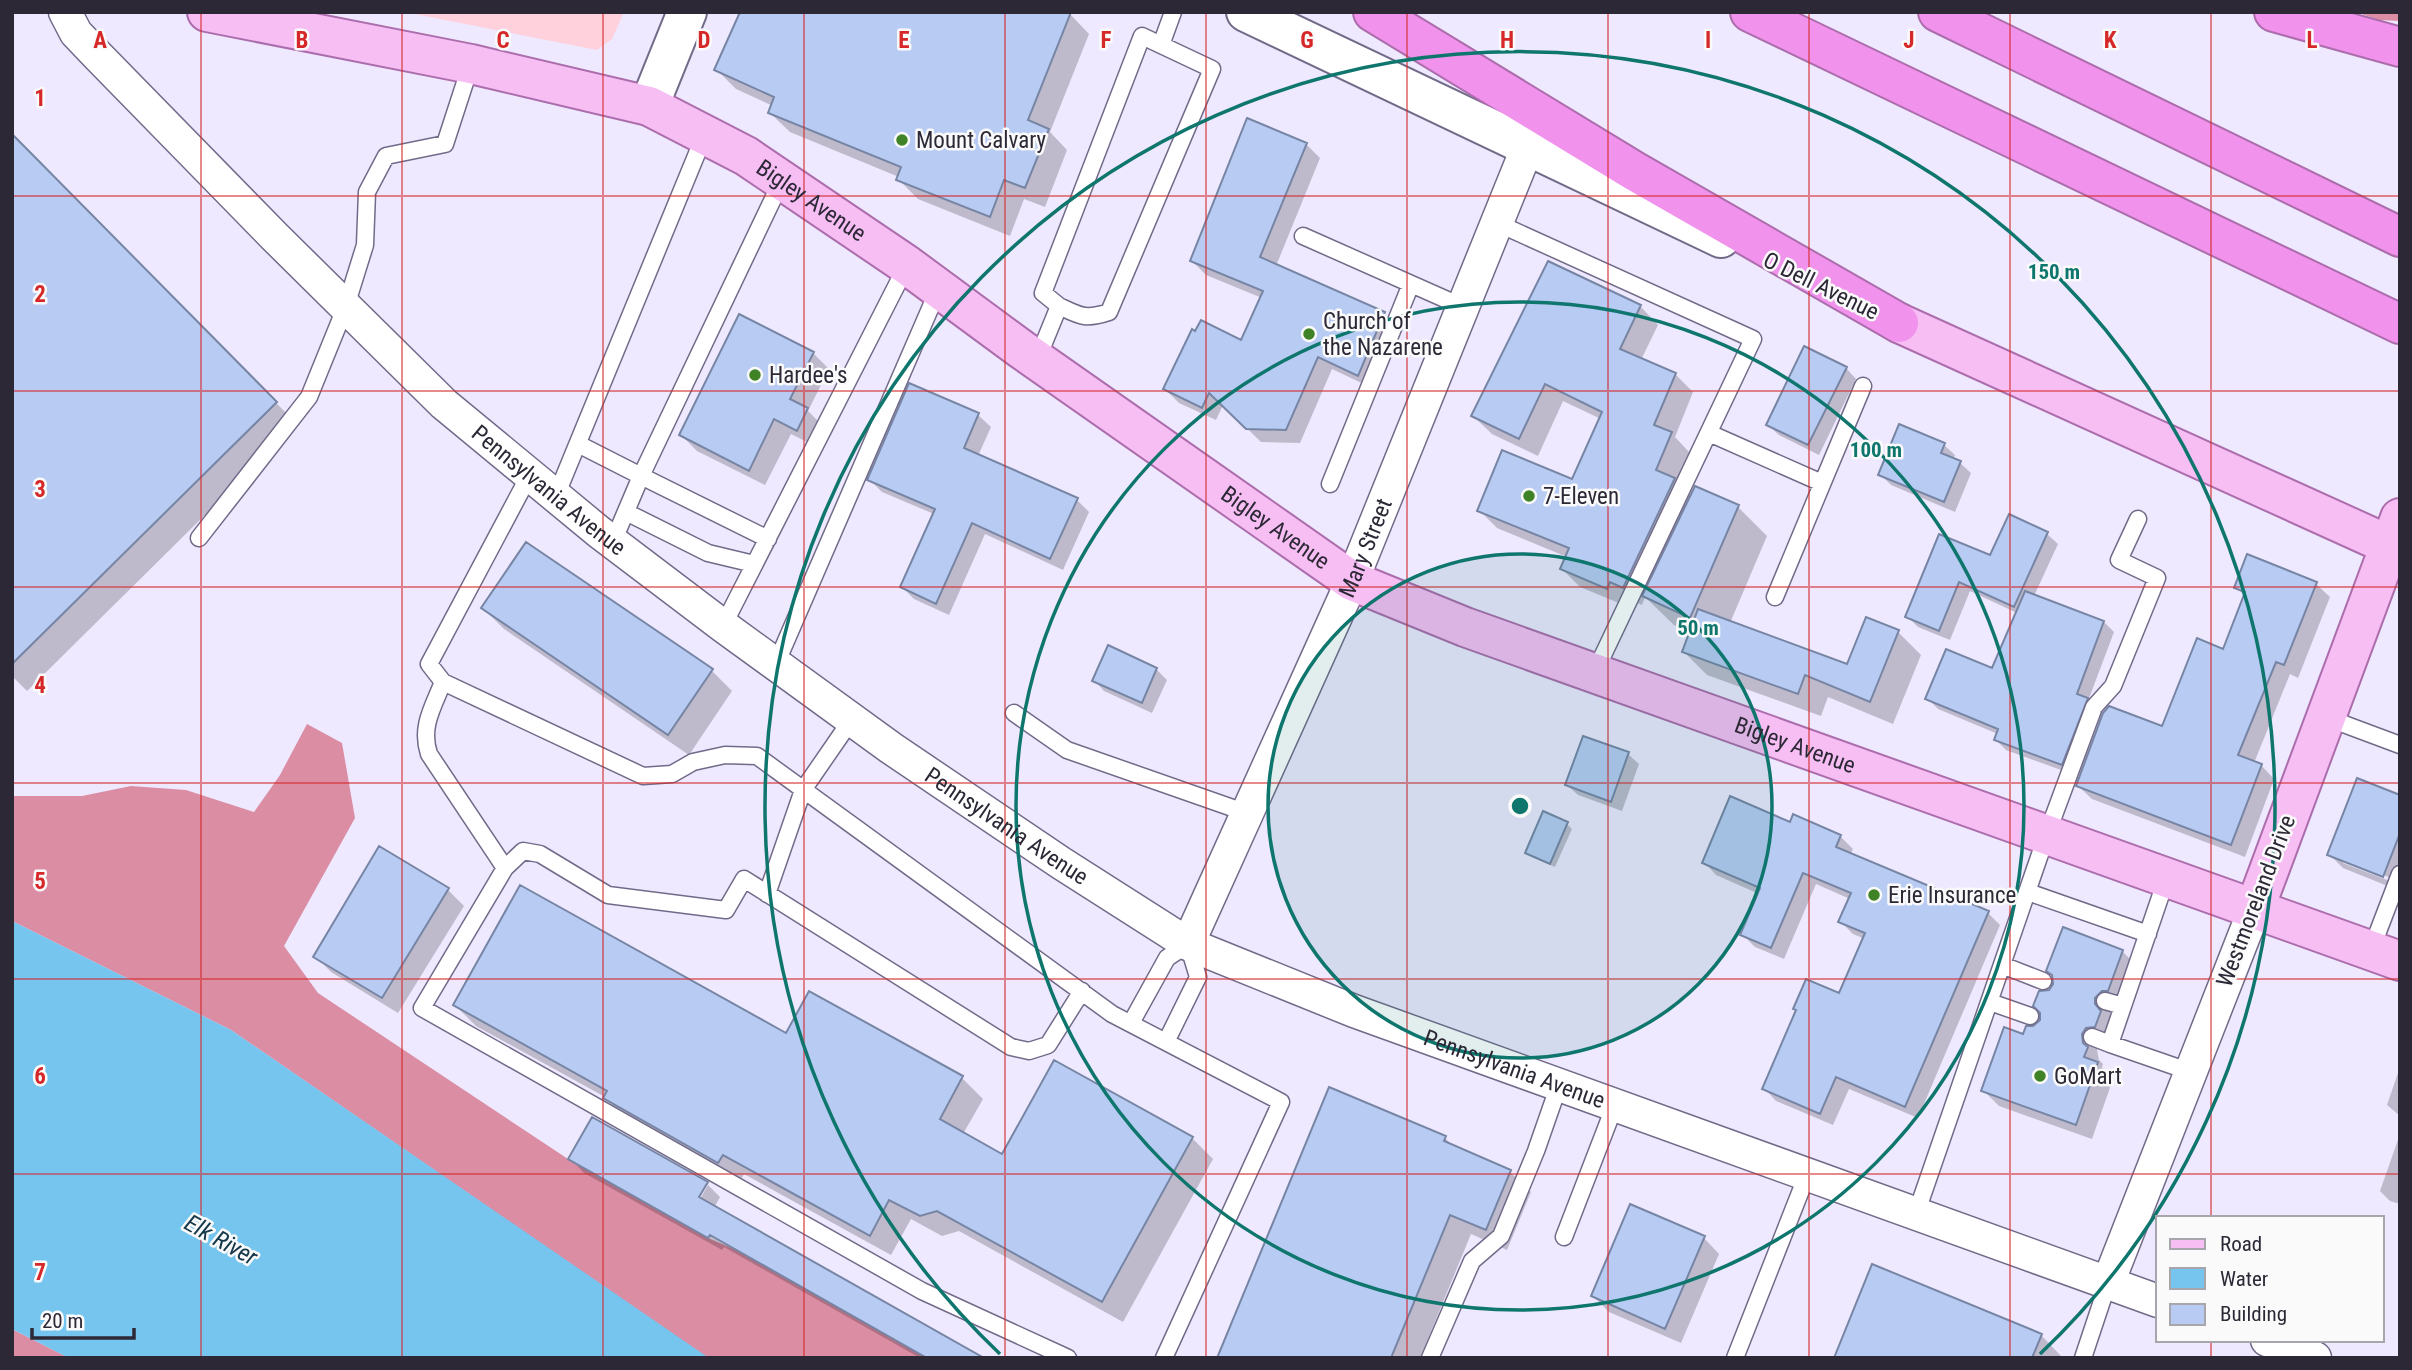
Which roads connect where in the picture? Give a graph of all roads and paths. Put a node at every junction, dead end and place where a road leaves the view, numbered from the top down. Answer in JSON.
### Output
{"nodes":[{"id":1,"x":65,"y":12,"type":"edge"},
{"id":2,"x":206,"y":12,"type":"edge"},
{"id":3,"x":687,"y":12,"type":"edge"},
{"id":4,"x":1173,"y":12,"type":"edge"},
{"id":5,"x":1245,"y":12,"type":"edge"},
{"id":6,"x":1373,"y":12,"type":"edge"},
{"id":7,"x":1750,"y":12,"type":"edge"},
{"id":8,"x":1938,"y":12,"type":"edge"},
{"id":9,"x":2274,"y":12,"type":"edge"},
{"id":10,"x":2319,"y":12,"type":"edge"},
{"id":11,"x":1161,"y":45,"type":"junction"},
{"id":12,"x":2400,"y":47,"type":"edge"},
{"id":13,"x":471,"y":64,"type":"junction"},
{"id":14,"x":649,"y":106,"type":"junction"},
{"id":15,"x":705,"y":134,"type":"junction"},
{"id":16,"x":1528,"y":146,"type":"junction"},
{"id":17,"x":782,"y":180,"type":"junction"},
{"id":18,"x":1497,"y":223,"type":"junction"},
{"id":19,"x":2388,"y":231,"type":"edge"},
{"id":20,"x":1303,"y":236,"type":"dead end"},
{"id":21,"x":907,"y":265,"type":"junction"},
{"id":22,"x":1411,"y":284,"type":"junction"},
{"id":23,"x":939,"y":288,"type":"junction"},
{"id":24,"x":346,"y":306,"type":"junction"},
{"id":25,"x":1059,"y":306,"type":"junction"},
{"id":26,"x":1463,"y":307,"type":"junction"},
{"id":27,"x":1899,"y":323,"type":"junction"},
{"id":28,"x":2400,"y":324,"type":"edge"},
{"id":29,"x":1037,"y":360,"type":"junction"},
{"id":30,"x":1863,"y":386,"type":"dead end"},
{"id":31,"x":1709,"y":433,"type":"junction"},
{"id":32,"x":578,"y":444,"type":"junction"},
{"id":33,"x":530,"y":474,"type":"junction"},
{"id":34,"x":641,"y":476,"type":"junction"},
{"id":35,"x":1822,"y":482,"type":"junction"},
{"id":36,"x":1330,"y":484,"type":"dead end"},
{"id":37,"x":556,"y":496,"type":"junction"},
{"id":38,"x":626,"y":512,"type":"junction"},
{"id":39,"x":2138,"y":519,"type":"dead end"},
{"id":40,"x":199,"y":538,"type":"dead end"},
{"id":41,"x":2396,"y":538,"type":"edge"},
{"id":42,"x":768,"y":539,"type":"junction"},
{"id":43,"x":614,"y":542,"type":"junction"},
{"id":44,"x":754,"y":564,"type":"junction"},
{"id":45,"x":1352,"y":581,"type":"junction"},
{"id":46,"x":1774,"y":597,"type":"dead end"},
{"id":47,"x":723,"y":626,"type":"junction"},
{"id":48,"x":776,"y":664,"type":"junction"},
{"id":49,"x":1594,"y":674,"type":"junction"},
{"id":50,"x":443,"y":682,"type":"junction"},
{"id":51,"x":1014,"y":713,"type":"dead end"},
{"id":52,"x":2326,"y":717,"type":"junction"},
{"id":53,"x":852,"y":719,"type":"junction"},
{"id":54,"x":2400,"y":745,"type":"edge"},
{"id":55,"x":803,"y":790,"type":"junction"},
{"id":56,"x":1247,"y":813,"type":"junction"},
{"id":57,"x":2047,"y":834,"type":"junction"},
{"id":58,"x":505,"y":868,"type":"junction"},
{"id":59,"x":2400,"y":874,"type":"edge"},
{"id":60,"x":2168,"y":877,"type":"junction"},
{"id":61,"x":2028,"y":892,"type":"junction"},
{"id":62,"x":767,"y":894,"type":"junction"},
{"id":63,"x":2255,"y":908,"type":"junction"},
{"id":64,"x":2148,"y":934,"type":"junction"},
{"id":65,"x":1188,"y":944,"type":"junction"},
{"id":66,"x":2385,"y":956,"type":"edge"},
{"id":67,"x":2002,"y":965,"type":"junction"},
{"id":68,"x":2043,"y":981,"type":"dead end"},
{"id":69,"x":1082,"y":991,"type":"junction"},
{"id":70,"x":2105,"y":1001,"type":"dead end"},
{"id":71,"x":1990,"y":1002,"type":"junction"},
{"id":72,"x":2123,"y":1006,"type":"junction"},
{"id":73,"x":2030,"y":1016,"type":"dead end"},
{"id":74,"x":1131,"y":1023,"type":"junction"},
{"id":75,"x":2091,"y":1037,"type":"dead end"},
{"id":76,"x":1166,"y":1042,"type":"junction"},
{"id":77,"x":2110,"y":1044,"type":"junction"},
{"id":78,"x":2190,"y":1072,"type":"junction"},
{"id":79,"x":1559,"y":1085,"type":"junction"},
{"id":80,"x":1615,"y":1105,"type":"junction"},
{"id":81,"x":1807,"y":1175,"type":"junction"},
{"id":82,"x":1916,"y":1214,"type":"junction"},
{"id":83,"x":1564,"y":1237,"type":"dead end"},
{"id":84,"x":2108,"y":1283,"type":"junction"},
{"id":85,"x":2156,"y":1300,"type":"edge"},
{"id":86,"x":2272,"y":1342,"type":"edge"},
{"id":87,"x":1068,"y":1358,"type":"edge"},
{"id":88,"x":1164,"y":1358,"type":"edge"},
{"id":89,"x":1430,"y":1358,"type":"edge"},
{"id":90,"x":1735,"y":1358,"type":"edge"},
{"id":91,"x":2083,"y":1358,"type":"edge"},
{"id":92,"x":2315,"y":1358,"type":"edge"}],
"edges":[{"from":1,"to":24,"type":"street","name":"Pennsylvania Avenue"},
{"from":2,"to":13,"type":"main road","name":"Bigley Avenue"},
{"from":3,"to":14,"type":"street"},
{"from":4,"to":11,"type":"lane"},
{"from":5,"to":16,"type":"street","name":"O Dell Avenue"},
{"from":6,"to":27,"type":"highway"},
{"from":7,"to":28,"type":"highway"},
{"from":8,"to":19,"type":"highway"},
{"from":9,"to":12,"type":"highway"},
{"from":10,"to":12,"type":"street"},
{"from":11,"to":25,"type":"lane"},
{"from":11,"to":25,"type":"lane"},
{"from":13,"to":14,"type":"main road","name":"Bigley Avenue"},
{"from":13,"to":24,"type":"lane"},
{"from":14,"to":15,"type":"main road","name":"Bigley Avenue"},
{"from":15,"to":17,"type":"main road","name":"Bigley Avenue"},
{"from":15,"to":32,"type":"lane"},
{"from":16,"to":18,"type":"street","name":"Mary Street"},
{"from":16,"to":27,"type":"street","name":"O Dell Avenue"},
{"from":17,"to":21,"type":"main road","name":"Bigley Avenue"},
{"from":17,"to":34,"type":"lane"},
{"from":18,"to":26,"type":"street","name":"Mary Street"},
{"from":18,"to":31,"type":"lane"},
{"from":20,"to":22,"type":"lane"},
{"from":21,"to":23,"type":"main road","name":"Bigley Avenue"},
{"from":21,"to":42,"type":"lane"},
{"from":22,"to":26,"type":"lane"},
{"from":22,"to":36,"type":"lane"},
{"from":23,"to":29,"type":"main road","name":"Bigley Avenue"},
{"from":23,"to":48,"type":"lane"},
{"from":24,"to":33,"type":"street","name":"Pennsylvania Avenue"},
{"from":24,"to":40,"type":"lane"},
{"from":25,"to":29,"type":"lane"},
{"from":26,"to":45,"type":"street","name":"Mary Street"},
{"from":27,"to":41,"type":"main road","name":"O Dell Avenue"},
{"from":29,"to":45,"type":"main road","name":"Bigley Avenue"},
{"from":30,"to":35,"type":"lane"},
{"from":31,"to":35,"type":"lane"},
{"from":31,"to":49,"type":"lane"},
{"from":32,"to":34,"type":"lane"},
{"from":32,"to":37,"type":"lane"},
{"from":33,"to":37,"type":"street","name":"Pennsylvania Avenue"},
{"from":33,"to":50,"type":"lane"},
{"from":34,"to":38,"type":"lane"},
{"from":34,"to":42,"type":"lane"},
{"from":35,"to":46,"type":"lane"},
{"from":37,"to":43,"type":"street","name":"Pennsylvania Avenue"},
{"from":38,"to":43,"type":"lane"},
{"from":38,"to":44,"type":"lane"},
{"from":39,"to":57,"type":"lane"},
{"from":41,"to":52,"type":"main road","name":"Westmoreland Drive"},
{"from":42,"to":44,"type":"lane"},
{"from":43,"to":47,"type":"street","name":"Pennsylvania Avenue"},
{"from":44,"to":47,"type":"lane"},
{"from":45,"to":49,"type":"main road","name":"Bigley Avenue"},
{"from":45,"to":56,"type":"street","name":"Mary Street"},
{"from":47,"to":48,"type":"street","name":"Pennsylvania Avenue"},
{"from":48,"to":53,"type":"street","name":"Pennsylvania Avenue"},
{"from":49,"to":57,"type":"main road","name":"Bigley Avenue"},
{"from":50,"to":55,"type":"lane"},
{"from":50,"to":58,"type":"lane"},
{"from":51,"to":56,"type":"lane"},
{"from":52,"to":54,"type":"lane"},
{"from":52,"to":63,"type":"main road","name":"Westmoreland Drive"},
{"from":53,"to":55,"type":"lane"},
{"from":53,"to":65,"type":"street","name":"Pennsylvania Avenue"},
{"from":55,"to":62,"type":"lane"},
{"from":55,"to":69,"type":"lane"},
{"from":56,"to":65,"type":"street","name":"Mary Street"},
{"from":57,"to":60,"type":"main road","name":"Bigley Avenue"},
{"from":57,"to":61,"type":"lane"},
{"from":58,"to":62,"type":"lane"},
{"from":58,"to":87,"type":"lane"},
{"from":59,"to":66,"type":"lane"},
{"from":60,"to":63,"type":"main road","name":"Bigley Avenue"},
{"from":60,"to":64,"type":"lane"},
{"from":61,"to":64,"type":"lane"},
{"from":61,"to":67,"type":"lane"},
{"from":62,"to":69,"type":"lane"},
{"from":63,"to":66,"type":"main road","name":"Bigley Avenue"},
{"from":63,"to":78,"type":"street","name":"Westmoreland Drive"},
{"from":64,"to":72,"type":"lane"},
{"from":65,"to":74,"type":"lane"},
{"from":65,"to":76,"type":"lane"},
{"from":65,"to":79,"type":"street","name":"Pennsylvania Avenue"},
{"from":67,"to":68,"type":"lane"},
{"from":67,"to":71,"type":"lane"},
{"from":69,"to":74,"type":"lane"},
{"from":70,"to":72,"type":"lane"},
{"from":71,"to":73,"type":"lane"},
{"from":71,"to":82,"type":"lane"},
{"from":72,"to":77,"type":"lane"},
{"from":74,"to":76,"type":"lane"},
{"from":75,"to":77,"type":"lane"},
{"from":76,"to":88,"type":"lane"},
{"from":77,"to":78,"type":"lane"},
{"from":78,"to":84,"type":"street","name":"Westmoreland Drive"},
{"from":79,"to":80,"type":"street","name":"Pennsylvania Avenue"},
{"from":79,"to":89,"type":"lane"},
{"from":80,"to":81,"type":"street","name":"Pennsylvania Avenue"},
{"from":80,"to":83,"type":"lane"},
{"from":81,"to":82,"type":"street","name":"Pennsylvania Avenue"},
{"from":81,"to":90,"type":"lane"},
{"from":82,"to":84,"type":"street","name":"Pennsylvania Avenue"},
{"from":84,"to":85,"type":"street","name":"Pennsylvania Avenue"},
{"from":84,"to":91,"type":"lane"},
{"from":86,"to":92,"type":"street"}]}
